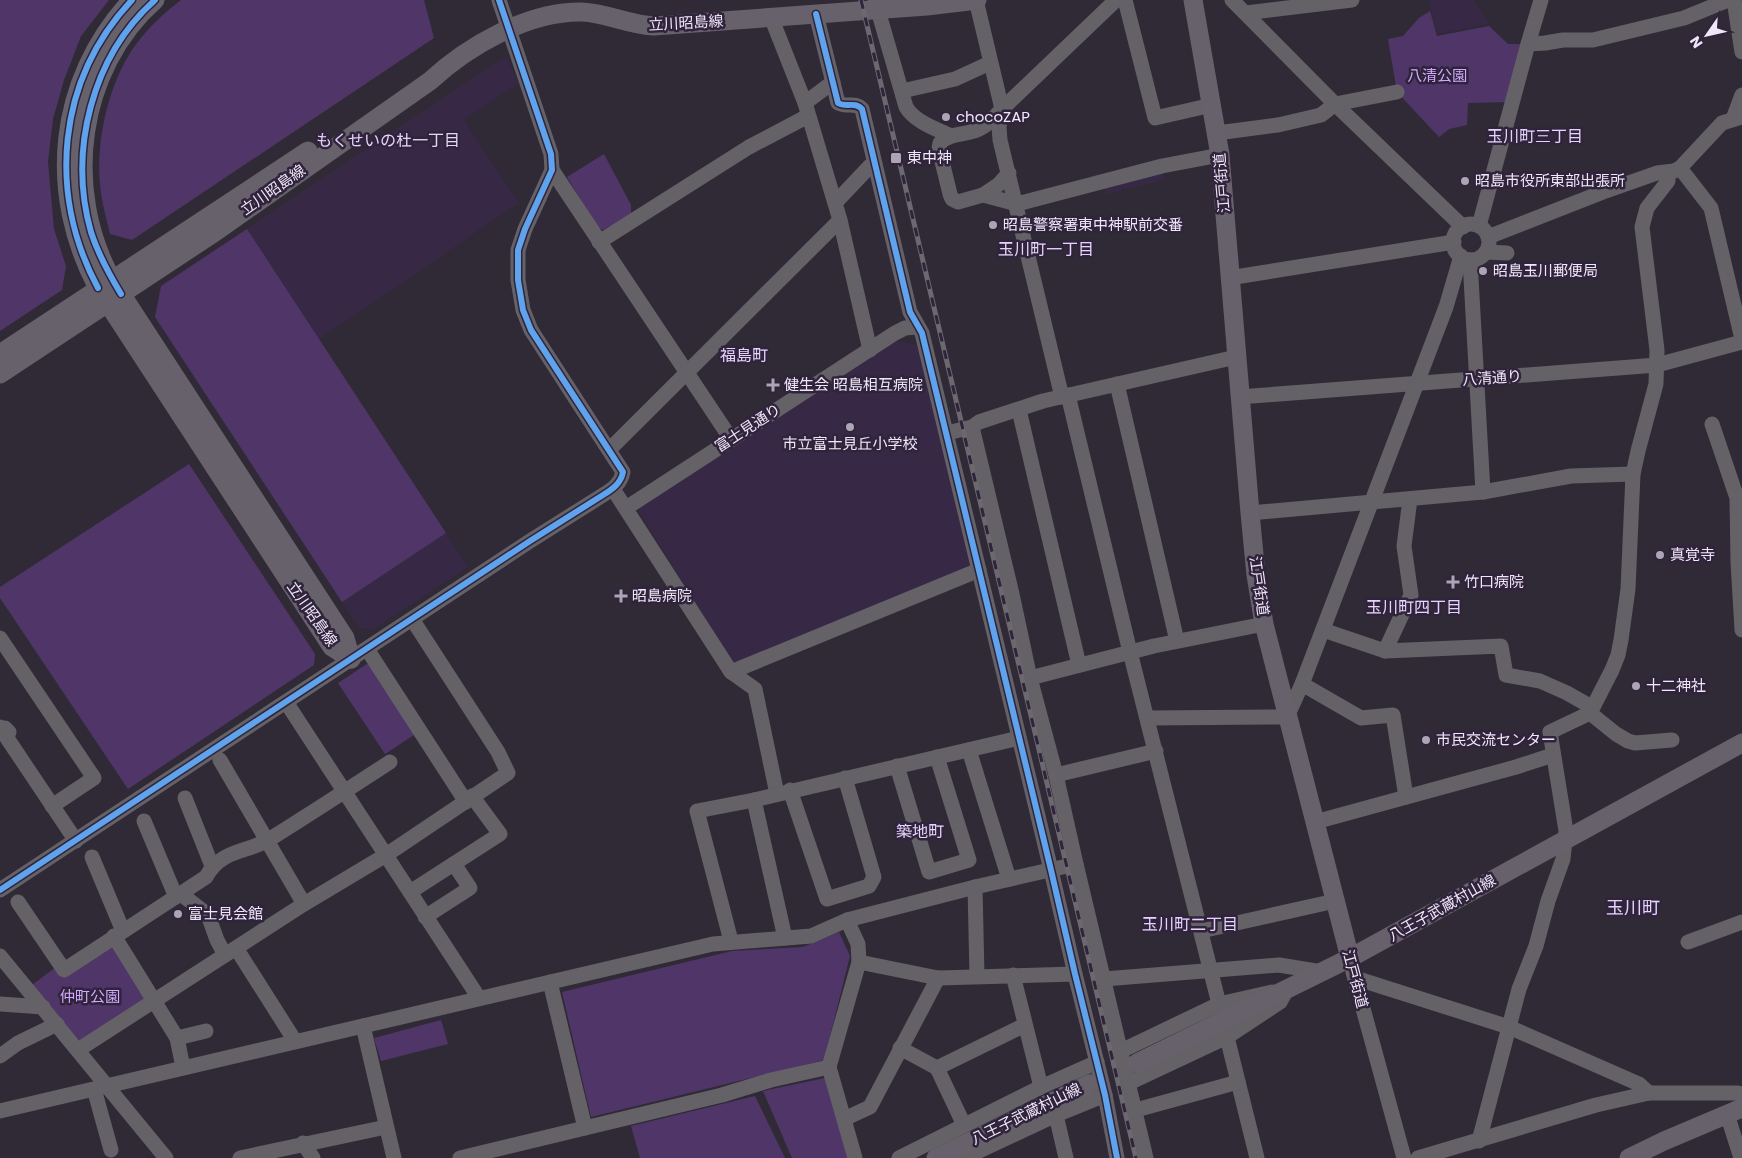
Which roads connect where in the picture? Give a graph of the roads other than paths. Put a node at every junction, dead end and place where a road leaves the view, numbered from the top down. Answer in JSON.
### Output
{"nodes":[{"id":1,"x":132,"y":0,"type":"edge"},
{"id":2,"x":156,"y":0,"type":"edge"},
{"id":3,"x":499,"y":0,"type":"edge"},
{"id":4,"x":976,"y":0,"type":"edge"},
{"id":5,"x":1116,"y":0,"type":"edge"},
{"id":6,"x":1125,"y":0,"type":"edge"},
{"id":7,"x":1193,"y":0,"type":"edge"},
{"id":8,"x":1232,"y":0,"type":"edge"},
{"id":9,"x":1352,"y":0,"type":"edge"},
{"id":10,"x":1541,"y":0,"type":"edge"},
{"id":11,"x":1728,"y":0,"type":"edge"},
{"id":12,"x":1734,"y":0,"type":"edge"},
{"id":13,"x":877,"y":5,"type":"edge"},
{"id":14,"x":816,"y":14,"type":"junction"},
{"id":15,"x":1246,"y":14,"type":"junction"},
{"id":16,"x":771,"y":17,"type":"junction"},
{"id":17,"x":509,"y":29,"type":"junction"},
{"id":18,"x":1528,"y":44,"type":"junction"},
{"id":19,"x":1742,"y":52,"type":"edge"},
{"id":20,"x":990,"y":63,"type":"junction"},
{"id":21,"x":833,"y":82,"type":"junction"},
{"id":22,"x":902,"y":91,"type":"junction"},
{"id":23,"x":1397,"y":92,"type":"dead end"},
{"id":24,"x":1742,"y":94,"type":"edge"},
{"id":25,"x":1335,"y":104,"type":"junction"},
{"id":26,"x":1212,"y":105,"type":"junction"},
{"id":27,"x":806,"y":109,"type":"junction"},
{"id":28,"x":1002,"y":110,"type":"junction"},
{"id":29,"x":1738,"y":118,"type":"edge"},
{"id":30,"x":976,"y":130,"type":"junction"},
{"id":31,"x":1217,"y":133,"type":"junction"},
{"id":32,"x":950,"y":136,"type":"junction"},
{"id":33,"x":1000,"y":141,"type":"junction"},
{"id":34,"x":1220,"y":155,"type":"junction"},
{"id":35,"x":875,"y":164,"type":"junction"},
{"id":36,"x":552,"y":170,"type":"junction"},
{"id":37,"x":1674,"y":170,"type":"junction"},
{"id":38,"x":1009,"y":173,"type":"junction"},
{"id":39,"x":983,"y":196,"type":"junction"},
{"id":40,"x":835,"y":203,"type":"junction"},
{"id":41,"x":1017,"y":204,"type":"junction"},
{"id":42,"x":840,"y":220,"type":"junction"},
{"id":43,"x":1463,"y":226,"type":"junction"},
{"id":44,"x":1484,"y":238,"type":"junction"},
{"id":45,"x":599,"y":242,"type":"junction"},
{"id":46,"x":1454,"y":242,"type":"junction"},
{"id":47,"x":1506,"y":253,"type":"dead end"},
{"id":48,"x":1465,"y":258,"type":"junction"},
{"id":49,"x":1229,"y":278,"type":"junction"},
{"id":50,"x":110,"y":291,"type":"junction"},
{"id":51,"x":917,"y":326,"type":"junction"},
{"id":52,"x":1742,"y":341,"type":"edge"},
{"id":53,"x":870,"y":350,"type":"junction"},
{"id":54,"x":0,"y":354,"type":"edge"},
{"id":55,"x":1236,"y":358,"type":"junction"},
{"id":56,"x":1657,"y":364,"type":"junction"},
{"id":57,"x":686,"y":372,"type":"junction"},
{"id":58,"x":0,"y":374,"type":"edge"},
{"id":59,"x":1476,"y":379,"type":"junction"},
{"id":60,"x":1117,"y":384,"type":"junction"},
{"id":61,"x":1417,"y":384,"type":"junction"},
{"id":62,"x":1065,"y":396,"type":"junction"},
{"id":63,"x":1239,"y":397,"type":"junction"},
{"id":64,"x":1019,"y":410,"type":"junction"},
{"id":65,"x":1712,"y":424,"type":"dead end"},
{"id":66,"x":972,"y":428,"type":"junction"},
{"id":67,"x":947,"y":433,"type":"junction"},
{"id":68,"x":731,"y":440,"type":"junction"},
{"id":69,"x":609,"y":450,"type":"junction"},
{"id":70,"x":1633,"y":474,"type":"junction"},
{"id":71,"x":613,"y":489,"type":"junction"},
{"id":72,"x":1483,"y":492,"type":"junction"},
{"id":73,"x":1410,"y":499,"type":"junction"},
{"id":74,"x":1371,"y":502,"type":"junction"},
{"id":75,"x":626,"y":508,"type":"junction"},
{"id":76,"x":1250,"y":513,"type":"junction"},
{"id":77,"x":979,"y":570,"type":"junction"},
{"id":78,"x":412,"y":619,"type":"junction"},
{"id":79,"x":1264,"y":624,"type":"junction"},
{"id":80,"x":1323,"y":630,"type":"junction"},
{"id":81,"x":1742,"y":630,"type":"edge"},
{"id":82,"x":0,"y":638,"type":"edge"},
{"id":83,"x":1177,"y":641,"type":"junction"},
{"id":84,"x":1385,"y":650,"type":"junction"},
{"id":85,"x":1130,"y":652,"type":"junction"},
{"id":86,"x":359,"y":654,"type":"junction"},
{"id":87,"x":1079,"y":665,"type":"junction"},
{"id":88,"x":731,"y":672,"type":"junction"},
{"id":89,"x":1030,"y":678,"type":"junction"},
{"id":90,"x":1302,"y":684,"type":"junction"},
{"id":91,"x":286,"y":702,"type":"junction"},
{"id":92,"x":1590,"y":712,"type":"junction"},
{"id":93,"x":1287,"y":717,"type":"junction"},
{"id":94,"x":1148,"y":718,"type":"junction"},
{"id":95,"x":2,"y":732,"type":"edge"},
{"id":96,"x":1019,"y":738,"type":"junction"},
{"id":97,"x":1672,"y":740,"type":"dead end"},
{"id":98,"x":1742,"y":743,"type":"edge"},
{"id":99,"x":969,"y":750,"type":"junction"},
{"id":100,"x":1156,"y":751,"type":"junction"},
{"id":101,"x":1553,"y":755,"type":"junction"},
{"id":102,"x":937,"y":757,"type":"junction"},
{"id":103,"x":220,"y":760,"type":"dead end"},
{"id":104,"x":390,"y":762,"type":"dead end"},
{"id":105,"x":897,"y":766,"type":"junction"},
{"id":106,"x":1056,"y":775,"type":"junction"},
{"id":107,"x":845,"y":778,"type":"junction"},
{"id":108,"x":344,"y":792,"type":"junction"},
{"id":109,"x":784,"y":792,"type":"junction"},
{"id":110,"x":1406,"y":797,"type":"junction"},
{"id":111,"x":185,"y":798,"type":"dead end"},
{"id":112,"x":469,"y":799,"type":"junction"},
{"id":113,"x":754,"y":800,"type":"junction"},
{"id":114,"x":52,"y":806,"type":"junction"},
{"id":115,"x":144,"y":821,"type":"dead end"},
{"id":116,"x":1315,"y":822,"type":"junction"},
{"id":117,"x":76,"y":841,"type":"junction"},
{"id":118,"x":267,"y":841,"type":"junction"},
{"id":119,"x":1565,"y":841,"type":"junction"},
{"id":120,"x":386,"y":855,"type":"junction"},
{"id":121,"x":92,"y":856,"type":"dead end"},
{"id":122,"x":454,"y":864,"type":"junction"},
{"id":123,"x":1076,"y":864,"type":"junction"},
{"id":124,"x":212,"y":866,"type":"junction"},
{"id":125,"x":1051,"y":870,"type":"junction"},
{"id":126,"x":1009,"y":879,"type":"junction"},
{"id":127,"x":975,"y":887,"type":"junction"},
{"id":128,"x":0,"y":890,"type":"edge"},
{"id":129,"x":410,"y":892,"type":"junction"},
{"id":130,"x":178,"y":895,"type":"junction"},
{"id":131,"x":18,"y":902,"type":"dead end"},
{"id":132,"x":1335,"y":902,"type":"junction"},
{"id":133,"x":304,"y":904,"type":"junction"},
{"id":134,"x":425,"y":917,"type":"junction"},
{"id":135,"x":846,"y":920,"type":"junction"},
{"id":136,"x":1742,"y":922,"type":"edge"},
{"id":137,"x":1201,"y":931,"type":"junction"},
{"id":138,"x":118,"y":933,"type":"junction"},
{"id":139,"x":785,"y":938,"type":"junction"},
{"id":140,"x":730,"y":941,"type":"junction"},
{"id":141,"x":1688,"y":942,"type":"dead end"},
{"id":142,"x":230,"y":952,"type":"junction"},
{"id":143,"x":0,"y":956,"type":"edge"},
{"id":144,"x":1350,"y":958,"type":"junction"},
{"id":145,"x":860,"y":962,"type":"junction"},
{"id":146,"x":1210,"y":969,"type":"junction"},
{"id":147,"x":1322,"y":972,"type":"junction"},
{"id":148,"x":1074,"y":974,"type":"junction"},
{"id":149,"x":1013,"y":975,"type":"junction"},
{"id":150,"x":977,"y":976,"type":"junction"},
{"id":151,"x":938,"y":978,"type":"junction"},
{"id":152,"x":1355,"y":978,"type":"junction"},
{"id":153,"x":1104,"y":979,"type":"junction"},
{"id":154,"x":550,"y":982,"type":"junction"},
{"id":155,"x":1287,"y":989,"type":"junction"},
{"id":156,"x":478,"y":998,"type":"junction"},
{"id":157,"x":155,"y":1000,"type":"junction"},
{"id":158,"x":0,"y":1004,"type":"edge"},
{"id":159,"x":1219,"y":1004,"type":"junction"},
{"id":160,"x":43,"y":1007,"type":"junction"},
{"id":161,"x":57,"y":1024,"type":"junction"},
{"id":162,"x":1025,"y":1025,"type":"junction"},
{"id":163,"x":363,"y":1026,"type":"junction"},
{"id":164,"x":1509,"y":1027,"type":"junction"},
{"id":165,"x":206,"y":1031,"type":"dead end"},
{"id":166,"x":1227,"y":1036,"type":"junction"},
{"id":167,"x":177,"y":1038,"type":"junction"},
{"id":168,"x":295,"y":1041,"type":"junction"},
{"id":169,"x":900,"y":1048,"type":"junction"},
{"id":170,"x":78,"y":1050,"type":"junction"},
{"id":171,"x":1121,"y":1051,"type":"junction"},
{"id":172,"x":0,"y":1056,"type":"edge"},
{"id":173,"x":1097,"y":1062,"type":"junction"},
{"id":174,"x":1137,"y":1063,"type":"tunnel mouth"},
{"id":175,"x":183,"y":1067,"type":"junction"},
{"id":176,"x":829,"y":1067,"type":"junction"},
{"id":177,"x":937,"y":1068,"type":"junction"},
{"id":178,"x":1238,"y":1082,"type":"junction"},
{"id":179,"x":1089,"y":1084,"type":"tunnel mouth"},
{"id":180,"x":1129,"y":1084,"type":"junction"},
{"id":181,"x":1041,"y":1087,"type":"junction"},
{"id":182,"x":110,"y":1089,"type":"junction"},
{"id":183,"x":1648,"y":1093,"type":"junction"},
{"id":184,"x":1105,"y":1095,"type":"junction"},
{"id":185,"x":1742,"y":1095,"type":"edge"},
{"id":186,"x":96,"y":1096,"type":"junction"},
{"id":187,"x":1136,"y":1110,"type":"junction"},
{"id":188,"x":0,"y":1111,"type":"edge"},
{"id":189,"x":1734,"y":1111,"type":"edge"},
{"id":190,"x":1056,"y":1116,"type":"junction"},
{"id":191,"x":0,"y":1118,"type":"edge"},
{"id":192,"x":844,"y":1118,"type":"junction"},
{"id":193,"x":964,"y":1125,"type":"junction"},
{"id":194,"x":386,"y":1127,"type":"junction"},
{"id":195,"x":585,"y":1128,"type":"junction"},
{"id":196,"x":1479,"y":1141,"type":"junction"},
{"id":197,"x":303,"y":1143,"type":"junction"},
{"id":198,"x":111,"y":1150,"type":"dead end"},
{"id":199,"x":974,"y":1156,"type":"edge"},
{"id":200,"x":166,"y":1158,"type":"edge"},
{"id":201,"x":240,"y":1158,"type":"edge"},
{"id":202,"x":313,"y":1158,"type":"edge"},
{"id":203,"x":394,"y":1158,"type":"edge"},
{"id":204,"x":460,"y":1158,"type":"edge"},
{"id":205,"x":855,"y":1158,"type":"edge"},
{"id":206,"x":899,"y":1158,"type":"edge"},
{"id":207,"x":936,"y":1158,"type":"edge"},
{"id":208,"x":1066,"y":1158,"type":"edge"},
{"id":209,"x":1117,"y":1158,"type":"edge"},
{"id":210,"x":1146,"y":1158,"type":"edge"},
{"id":211,"x":1257,"y":1158,"type":"edge"},
{"id":212,"x":1404,"y":1158,"type":"edge"},
{"id":213,"x":1418,"y":1158,"type":"edge"},
{"id":214,"x":1629,"y":1158,"type":"edge"},
{"id":215,"x":1741,"y":1158,"type":"edge"}],
"edges":[{"from":1,"to":50,"type":"main road","name":"立川昭島線"},
{"from":2,"to":50,"type":"main road","name":"立川昭島線"},
{"from":3,"to":17,"type":"street"},
{"from":4,"to":13,"type":"main road","name":"立川昭島線"},
{"from":4,"to":20,"type":"street"},
{"from":5,"to":28,"type":"street"},
{"from":6,"to":26,"type":"street"},
{"from":7,"to":26,"type":"main road","name":"江戸街道"},
{"from":8,"to":15,"type":"street"},
{"from":9,"to":15,"type":"street"},
{"from":10,"to":18,"type":"street"},
{"from":11,"to":18,"type":"street"},
{"from":12,"to":19,"type":"street"},
{"from":13,"to":14,"type":"main road","name":"立川昭島線"},
{"from":13,"to":22,"type":"street"},
{"from":14,"to":16,"type":"main road","name":"立川昭島線"},
{"from":14,"to":21,"type":"street"},
{"from":15,"to":25,"type":"street"},
{"from":16,"to":17,"type":"main road","name":"立川昭島線"},
{"from":16,"to":27,"type":"street"},
{"from":17,"to":36,"type":"street"},
{"from":17,"to":50,"type":"main road","name":"立川昭島線"},
{"from":18,"to":44,"type":"street"},
{"from":20,"to":22,"type":"street"},
{"from":20,"to":28,"type":"street"},
{"from":21,"to":27,"type":"street"},
{"from":21,"to":35,"type":"street"},
{"from":22,"to":32,"type":"street"},
{"from":23,"to":25,"type":"street"},
{"from":24,"to":29,"type":"street"},
{"from":25,"to":31,"type":"street"},
{"from":25,"to":43,"type":"street"},
{"from":26,"to":31,"type":"main road","name":"江戸街道"},
{"from":27,"to":40,"type":"street"},
{"from":27,"to":45,"type":"street"},
{"from":28,"to":30,"type":"street"},
{"from":28,"to":33,"type":"street"},
{"from":29,"to":37,"type":"street"},
{"from":30,"to":32,"type":"street"},
{"from":30,"to":33,"type":"street"},
{"from":31,"to":34,"type":"main road","name":"江戸街道"},
{"from":32,"to":39,"type":"street"},
{"from":33,"to":38,"type":"street"},
{"from":34,"to":41,"type":"street"},
{"from":34,"to":49,"type":"main road","name":"江戸街道"},
{"from":35,"to":40,"type":"street"},
{"from":35,"to":51,"type":"street"},
{"from":36,"to":45,"type":"street"},
{"from":36,"to":69,"type":"street"},
{"from":37,"to":44,"type":"street"},
{"from":37,"to":52,"type":"street"},
{"from":37,"to":56,"type":"street"},
{"from":38,"to":39,"type":"street"},
{"from":38,"to":41,"type":"street"},
{"from":39,"to":41,"type":"street"},
{"from":40,"to":42,"type":"street"},
{"from":41,"to":62,"type":"street"},
{"from":42,"to":53,"type":"street"},
{"from":42,"to":57,"type":"street"},
{"from":43,"to":44,"type":"street"},
{"from":43,"to":46,"type":"street"},
{"from":44,"to":47,"type":"street"},
{"from":44,"to":48,"type":"street"},
{"from":45,"to":57,"type":"street"},
{"from":46,"to":48,"type":"street"},
{"from":46,"to":49,"type":"street"},
{"from":48,"to":59,"type":"street"},
{"from":48,"to":61,"type":"street"},
{"from":49,"to":55,"type":"main road","name":"江戸街道"},
{"from":50,"to":54,"type":"main road","name":"立川昭島線"},
{"from":50,"to":58,"type":"main road","name":"立川昭島線"},
{"from":50,"to":86,"type":"main road","name":"立川昭島線"},
{"from":51,"to":53,"type":"street","name":"富士見通り"},
{"from":51,"to":67,"type":"street"},
{"from":52,"to":56,"type":"street","name":"八清通り"},
{"from":53,"to":68,"type":"street","name":"富士見通り"},
{"from":55,"to":60,"type":"street"},
{"from":55,"to":63,"type":"main road","name":"江戸街道"},
{"from":56,"to":59,"type":"street","name":"八清通り"},
{"from":56,"to":70,"type":"street"},
{"from":57,"to":68,"type":"street"},
{"from":57,"to":69,"type":"street"},
{"from":59,"to":61,"type":"street","name":"八清通り"},
{"from":59,"to":72,"type":"street"},
{"from":60,"to":62,"type":"street"},
{"from":60,"to":83,"type":"street"},
{"from":61,"to":63,"type":"street","name":"八清通り"},
{"from":61,"to":74,"type":"street"},
{"from":62,"to":64,"type":"street"},
{"from":62,"to":85,"type":"street"},
{"from":63,"to":76,"type":"main road","name":"江戸街道"},
{"from":64,"to":66,"type":"street"},
{"from":64,"to":87,"type":"street"},
{"from":65,"to":81,"type":"street"},
{"from":66,"to":67,"type":"street"},
{"from":66,"to":89,"type":"street"},
{"from":67,"to":77,"type":"street"},
{"from":68,"to":75,"type":"street","name":"富士見通り"},
{"from":69,"to":71,"type":"street"},
{"from":70,"to":72,"type":"street"},
{"from":70,"to":92,"type":"street"},
{"from":71,"to":75,"type":"street"},
{"from":71,"to":78,"type":"street"},
{"from":72,"to":73,"type":"street"},
{"from":73,"to":74,"type":"street"},
{"from":73,"to":84,"type":"street"},
{"from":74,"to":76,"type":"street"},
{"from":74,"to":80,"type":"street"},
{"from":75,"to":88,"type":"street"},
{"from":76,"to":79,"type":"main road","name":"江戸街道"},
{"from":77,"to":88,"type":"street"},
{"from":77,"to":96,"type":"street"},
{"from":78,"to":86,"type":"street"},
{"from":78,"to":112,"type":"street"},
{"from":79,"to":83,"type":"street"},
{"from":79,"to":93,"type":"main road","name":"江戸街道"},
{"from":80,"to":84,"type":"street"},
{"from":80,"to":90,"type":"street"},
{"from":82,"to":114,"type":"street"},
{"from":83,"to":85,"type":"street"},
{"from":84,"to":92,"type":"street"},
{"from":85,"to":87,"type":"street"},
{"from":85,"to":94,"type":"street"},
{"from":86,"to":91,"type":"street"},
{"from":86,"to":112,"type":"street"},
{"from":87,"to":89,"type":"street"},
{"from":88,"to":109,"type":"street"},
{"from":89,"to":106,"type":"street"},
{"from":90,"to":93,"type":"street"},
{"from":90,"to":110,"type":"street"},
{"from":91,"to":108,"type":"street"},
{"from":91,"to":117,"type":"street"},
{"from":92,"to":97,"type":"street"},
{"from":92,"to":101,"type":"street"},
{"from":93,"to":94,"type":"street"},
{"from":93,"to":116,"type":"main road","name":"江戸街道"},
{"from":94,"to":100,"type":"street"},
{"from":95,"to":114,"type":"street"},
{"from":96,"to":99,"type":"street"},
{"from":96,"to":125,"type":"street"},
{"from":98,"to":119,"type":"main road","name":"八王子武蔵村山線"},
{"from":99,"to":102,"type":"street"},
{"from":99,"to":126,"type":"street"},
{"from":100,"to":106,"type":"street"},
{"from":100,"to":137,"type":"street"},
{"from":101,"to":110,"type":"street"},
{"from":101,"to":119,"type":"street"},
{"from":102,"to":105,"type":"street"},
{"from":102,"to":105,"type":"street"},
{"from":103,"to":118,"type":"street"},
{"from":104,"to":108,"type":"street"},
{"from":105,"to":107,"type":"street"},
{"from":106,"to":123,"type":"street"},
{"from":107,"to":109,"type":"street"},
{"from":107,"to":109,"type":"street"},
{"from":108,"to":118,"type":"street"},
{"from":108,"to":120,"type":"street"},
{"from":109,"to":113,"type":"street"},
{"from":110,"to":116,"type":"street"},
{"from":111,"to":124,"type":"street"},
{"from":112,"to":120,"type":"street"},
{"from":112,"to":122,"type":"street"},
{"from":113,"to":139,"type":"street"},
{"from":113,"to":140,"type":"street"},
{"from":114,"to":117,"type":"street"},
{"from":115,"to":130,"type":"street"},
{"from":116,"to":132,"type":"main road","name":"江戸街道"},
{"from":117,"to":128,"type":"street"},
{"from":118,"to":124,"type":"street"},
{"from":118,"to":133,"type":"street"},
{"from":119,"to":144,"type":"main road","name":"八王子武蔵村山線"},
{"from":119,"to":164,"type":"street"},
{"from":120,"to":129,"type":"street"},
{"from":120,"to":133,"type":"street"},
{"from":121,"to":138,"type":"street"},
{"from":122,"to":129,"type":"street"},
{"from":122,"to":134,"type":"street"},
{"from":123,"to":125,"type":"street"},
{"from":123,"to":153,"type":"street"},
{"from":124,"to":130,"type":"street"},
{"from":125,"to":126,"type":"street"},
{"from":125,"to":148,"type":"street"},
{"from":126,"to":127,"type":"street"},
{"from":127,"to":135,"type":"street"},
{"from":127,"to":150,"type":"street"},
{"from":129,"to":134,"type":"street"},
{"from":130,"to":138,"type":"street"},
{"from":130,"to":142,"type":"street"},
{"from":131,"to":138,"type":"street"},
{"from":132,"to":137,"type":"street"},
{"from":132,"to":144,"type":"main road","name":"江戸街道"},
{"from":133,"to":142,"type":"street"},
{"from":134,"to":156,"type":"street"},
{"from":135,"to":139,"type":"street"},
{"from":135,"to":145,"type":"street"},
{"from":136,"to":141,"type":"street"},
{"from":137,"to":146,"type":"street"},
{"from":138,"to":157,"type":"street"},
{"from":139,"to":140,"type":"street"},
{"from":140,"to":154,"type":"street"},
{"from":142,"to":157,"type":"street"},
{"from":142,"to":168,"type":"street"},
{"from":143,"to":160,"type":"street"},
{"from":144,"to":147,"type":"main road","name":"八王子武蔵村山線"},
{"from":144,"to":152,"type":"street","name":"江戸街道"},
{"from":145,"to":151,"type":"street"},
{"from":145,"to":176,"type":"street"},
{"from":146,"to":147,"type":"street"},
{"from":146,"to":153,"type":"street"},
{"from":146,"to":159,"type":"street"},
{"from":147,"to":155,"type":"main road","name":"八王子武蔵村山線"},
{"from":148,"to":149,"type":"street"},
{"from":148,"to":173,"type":"street"},
{"from":149,"to":150,"type":"street"},
{"from":149,"to":162,"type":"street"},
{"from":150,"to":151,"type":"street"},
{"from":151,"to":169,"type":"street"},
{"from":152,"to":164,"type":"street"},
{"from":152,"to":212,"type":"street","name":"江戸街道"},
{"from":153,"to":171,"type":"street"},
{"from":154,"to":156,"type":"street"},
{"from":154,"to":195,"type":"street"},
{"from":155,"to":159,"type":"street"},
{"from":155,"to":166,"type":"street"},
{"from":155,"to":174,"type":"main road","name":"八王子武蔵村山線"},
{"from":156,"to":163,"type":"street"},
{"from":157,"to":167,"type":"street"},
{"from":157,"to":170,"type":"street"},
{"from":158,"to":160,"type":"street"},
{"from":159,"to":171,"type":"street"},
{"from":160,"to":161,"type":"street"},
{"from":161,"to":170,"type":"street"},
{"from":161,"to":172,"type":"street"},
{"from":162,"to":177,"type":"street"},
{"from":162,"to":181,"type":"street"},
{"from":163,"to":168,"type":"street"},
{"from":163,"to":194,"type":"street"},
{"from":164,"to":183,"type":"street"},
{"from":164,"to":196,"type":"street"},
{"from":165,"to":167,"type":"street"},
{"from":166,"to":178,"type":"street"},
{"from":166,"to":180,"type":"street"},
{"from":167,"to":175,"type":"street"},
{"from":168,"to":175,"type":"street"},
{"from":169,"to":177,"type":"street"},
{"from":169,"to":192,"type":"street"},
{"from":170,"to":182,"type":"street"},
{"from":171,"to":180,"type":"street"},
{"from":173,"to":181,"type":"street"},
{"from":173,"to":184,"type":"street"},
{"from":175,"to":182,"type":"street"},
{"from":176,"to":192,"type":"street"},
{"from":176,"to":195,"type":"street"},
{"from":177,"to":193,"type":"street"},
{"from":178,"to":187,"type":"street"},
{"from":178,"to":211,"type":"street"},
{"from":179,"to":207,"type":"main road","name":"八王子武蔵村山線"},
{"from":180,"to":187,"type":"street"},
{"from":181,"to":193,"type":"street"},
{"from":182,"to":186,"type":"street"},
{"from":182,"to":188,"type":"street"},
{"from":182,"to":200,"type":"street"},
{"from":183,"to":185,"type":"street"},
{"from":183,"to":196,"type":"street"},
{"from":184,"to":190,"type":"street"},
{"from":184,"to":209,"type":"street"},
{"from":186,"to":191,"type":"street"},
{"from":186,"to":198,"type":"street"},
{"from":187,"to":210,"type":"street"},
{"from":189,"to":214,"type":"main road"},
{"from":189,"to":215,"type":"street"},
{"from":190,"to":199,"type":"street"},
{"from":190,"to":208,"type":"street"},
{"from":192,"to":205,"type":"street"},
{"from":193,"to":206,"type":"street"},
{"from":194,"to":197,"type":"street"},
{"from":194,"to":203,"type":"street"},
{"from":195,"to":204,"type":"street"},
{"from":196,"to":213,"type":"street"},
{"from":197,"to":201,"type":"street"},
{"from":197,"to":202,"type":"street"}]}
